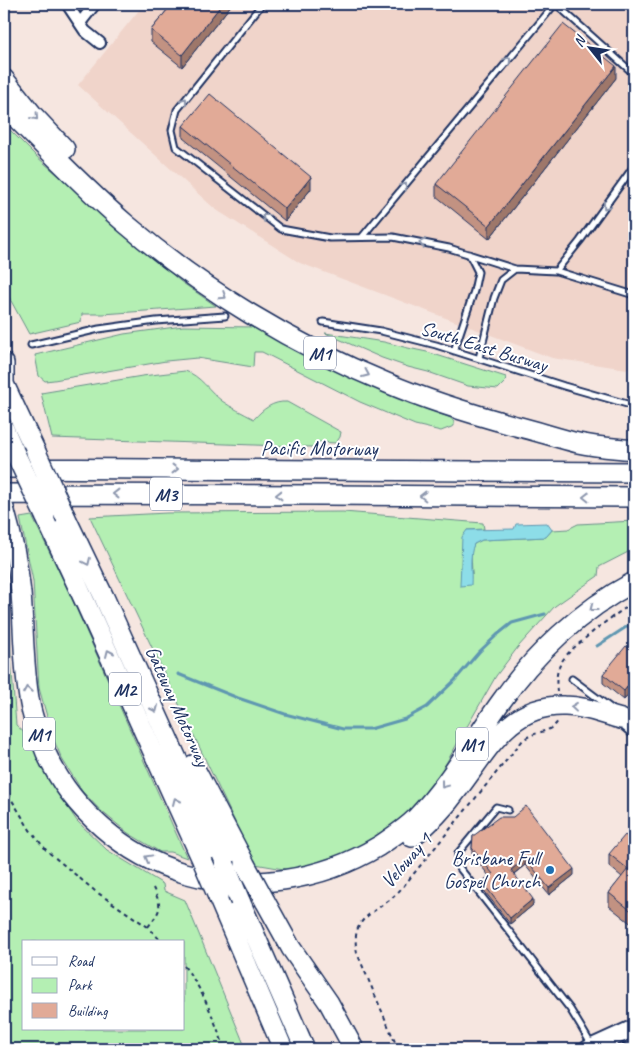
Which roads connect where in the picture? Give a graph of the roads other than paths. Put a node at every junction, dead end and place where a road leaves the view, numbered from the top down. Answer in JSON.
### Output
{"nodes":[{"id":1,"x":67,"y":4,"type":"edge"},
{"id":2,"x":95,"y":4,"type":"edge"},
{"id":3,"x":262,"y":4,"type":"edge"},
{"id":4,"x":555,"y":4,"type":"edge"},
{"id":5,"x":80,"y":23,"type":"junction"},
{"id":6,"x":100,"y":43,"type":"dead end"},
{"id":7,"x":634,"y":74,"type":"edge"},
{"id":8,"x":4,"y":79,"type":"edge"},
{"id":9,"x":4,"y":106,"type":"edge"},
{"id":10,"x":634,"y":166,"type":"edge"},
{"id":11,"x":362,"y":237,"type":"junction"},
{"id":12,"x":469,"y":254,"type":"junction"},
{"id":13,"x":184,"y":268,"type":"junction"},
{"id":14,"x":515,"y":269,"type":"junction"},
{"id":15,"x":556,"y":271,"type":"junction"},
{"id":16,"x":634,"y":295,"type":"edge"},
{"id":17,"x":225,"y":316,"type":"dead end"},
{"id":18,"x":322,"y":322,"type":"dead end"},
{"id":19,"x":31,"y":346,"type":"dead end"},
{"id":20,"x":454,"y":351,"type":"junction"},
{"id":21,"x":479,"y":358,"type":"junction"},
{"id":22,"x":4,"y":363,"type":"edge"},
{"id":23,"x":4,"y":384,"type":"edge"},
{"id":24,"x":634,"y":406,"type":"edge"},
{"id":25,"x":4,"y":429,"type":"edge"},
{"id":26,"x":634,"y":450,"type":"edge"},
{"id":27,"x":4,"y":468,"type":"edge"},
{"id":28,"x":634,"y":472,"type":"edge"},
{"id":29,"x":4,"y":494,"type":"edge"},
{"id":30,"x":634,"y":498,"type":"edge"},
{"id":31,"x":5,"y":514,"type":"edge"},
{"id":32,"x":634,"y":582,"type":"edge"},
{"id":33,"x":572,"y":679,"type":"dead end"},
{"id":34,"x":627,"y":725,"type":"edge"},
{"id":35,"x":167,"y":737,"type":"junction"},
{"id":36,"x":508,"y":810,"type":"dead end"},
{"id":37,"x":293,"y":879,"type":"junction"},
{"id":38,"x":634,"y":1028,"type":"edge"},
{"id":39,"x":590,"y":1048,"type":"edge"},
{"id":40,"x":283,"y":1049,"type":"edge"},
{"id":41,"x":305,"y":1049,"type":"edge"},
{"id":42,"x":354,"y":1049,"type":"edge"}],
"edges":[{"from":1,"to":5,"type":"street"},
{"from":2,"to":5,"type":"street"},
{"from":11,"to":3,"type":"lane","one_way":true},
{"from":4,"to":7,"type":"lane"},
{"from":11,"to":4,"type":"lane","one_way":true},
{"from":5,"to":6,"type":"street"},
{"from":8,"to":13,"type":"highway","one_way":true},
{"from":9,"to":13,"type":"highway","number":"M1"},
{"from":10,"to":15,"type":"lane","one_way":true},
{"from":12,"to":11,"type":"lane","one_way":true},
{"from":12,"to":14,"type":"lane"},
{"from":12,"to":20,"type":"lane"},
{"from":13,"to":26,"type":"highway","number":"M1","one_way":true},
{"from":14,"to":15,"type":"lane"},
{"from":14,"to":21,"type":"lane"},
{"from":15,"to":16,"type":"lane"},
{"from":17,"to":19,"type":"lane"},
{"from":18,"to":20,"type":"lane","name":"South East Busway"},
{"from":20,"to":21,"type":"lane","name":"South East Busway"},
{"from":21,"to":24,"type":"lane","name":"South East Busway"},
{"from":22,"to":23,"type":"highway"},
{"from":23,"to":35,"type":"highway","name":"Gateway Motorway","number":"M2","one_way":true,"bridge":true},
{"from":40,"to":25,"type":"highway","name":"Gateway Motorway","number":"M2","one_way":true,"bridge":true},
{"from":27,"to":28,"type":"highway","name":"Pacific Motorway","number":"M3","one_way":true},
{"from":30,"to":29,"type":"highway","number":"M3","one_way":true},
{"from":37,"to":31,"type":"highway","number":"M1","one_way":true},
{"from":32,"to":37,"type":"highway","number":"M1","one_way":true},
{"from":33,"to":34,"type":"lane"},
{"from":34,"to":37,"type":"highway","one_way":true},
{"from":35,"to":41,"type":"highway","name":"Gateway Motorway","number":"M2","bridge":true},
{"from":35,"to":42,"type":"highway","bridge":true},
{"from":36,"to":39,"type":"lane"},
{"from":38,"to":39,"type":"main road"}]}
